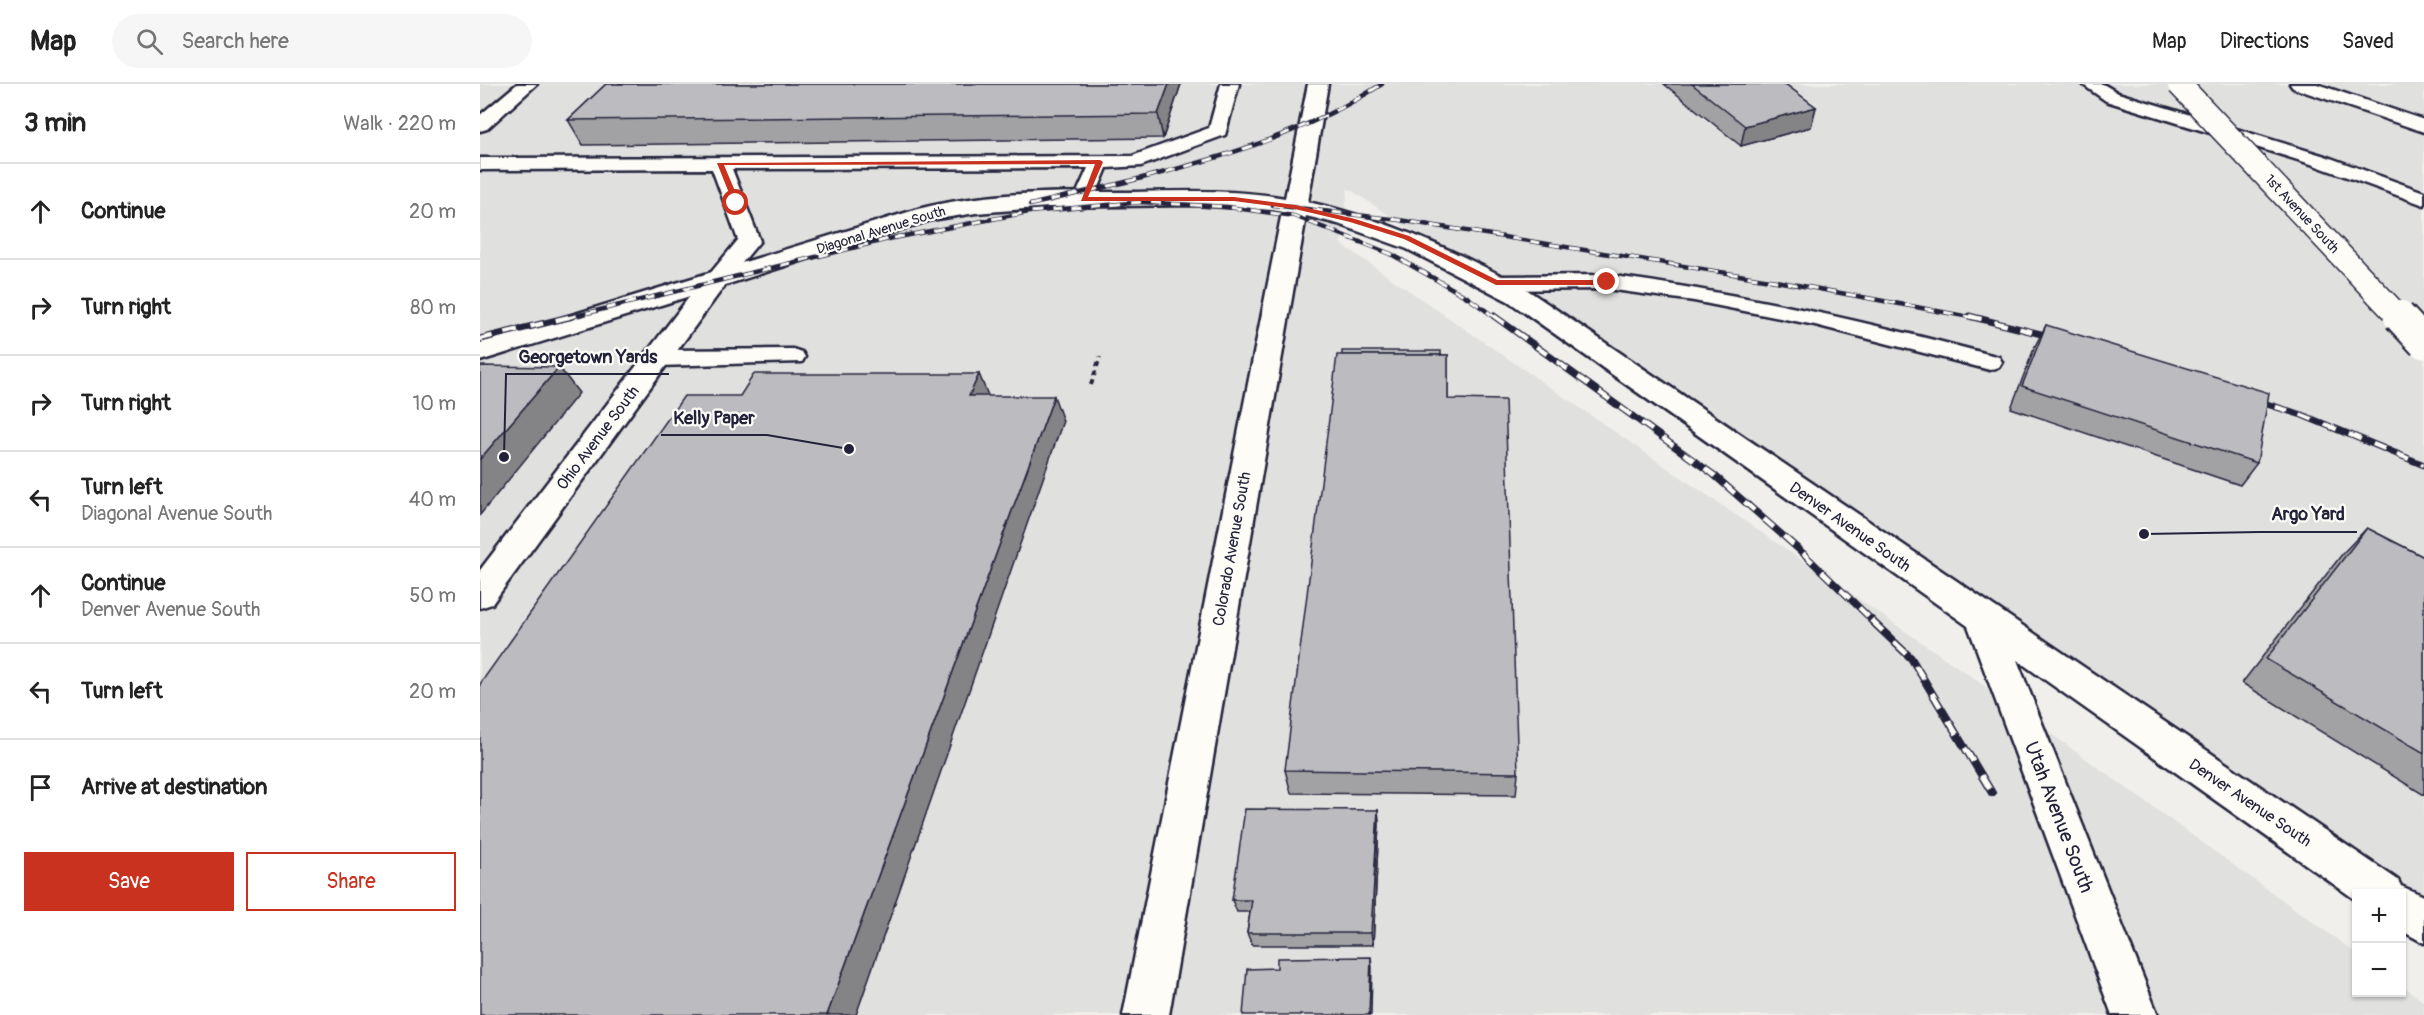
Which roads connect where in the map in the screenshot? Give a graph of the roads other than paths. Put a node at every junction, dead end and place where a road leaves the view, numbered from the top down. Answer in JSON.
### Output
{"nodes":[{"id":1,"x":528,"y":84,"type":"edge"},
{"id":2,"x":1230,"y":84,"type":"edge"},
{"id":3,"x":1318,"y":84,"type":"edge"},
{"id":4,"x":2091,"y":84,"type":"edge"},
{"id":5,"x":2180,"y":84,"type":"edge"},
{"id":6,"x":2299,"y":84,"type":"edge"},
{"id":7,"x":480,"y":125,"type":"edge"},
{"id":8,"x":2424,"y":126,"type":"edge"},
{"id":9,"x":1100,"y":162,"type":"junction"},
{"id":10,"x":720,"y":163,"type":"junction"},
{"id":11,"x":480,"y":164,"type":"edge"},
{"id":12,"x":1084,"y":199,"type":"junction"},
{"id":13,"x":2424,"y":199,"type":"edge"},
{"id":14,"x":1295,"y":207,"type":"junction"},
{"id":15,"x":715,"y":281,"type":"junction"},
{"id":16,"x":1496,"y":283,"type":"junction"},
{"id":17,"x":2424,"y":343,"type":"edge"},
{"id":18,"x":480,"y":352,"type":"edge"},
{"id":19,"x":793,"y":357,"type":"dead end"},
{"id":20,"x":658,"y":358,"type":"junction"},
{"id":21,"x":1990,"y":362,"type":"dead end"},
{"id":22,"x":480,"y":595,"type":"edge"},
{"id":23,"x":1983,"y":619,"type":"junction"},
{"id":24,"x":2376,"y":889,"type":"edge"},
{"id":25,"x":2406,"y":909,"type":"edge"},
{"id":26,"x":2424,"y":922,"type":"edge"},
{"id":27,"x":1146,"y":1015,"type":"edge"},
{"id":28,"x":2135,"y":1015,"type":"edge"}],
"edges":[{"from":1,"to":7,"type":"lane"},
{"from":2,"to":9,"type":"lane"},
{"from":3,"to":14,"type":"street","name":"Colorado Avenue South"},
{"from":4,"to":13,"type":"lane"},
{"from":5,"to":17,"type":"street","name":"1st Avenue South","bridge":true},
{"from":6,"to":8,"type":"lane"},
{"from":9,"to":10,"type":"lane"},
{"from":9,"to":12,"type":"lane"},
{"from":10,"to":11,"type":"lane"},
{"from":10,"to":15,"type":"lane"},
{"from":12,"to":14,"type":"street","name":"Diagonal Avenue South"},
{"from":12,"to":15,"type":"street","name":"Diagonal Avenue South"},
{"from":14,"to":16,"type":"street","name":"Denver Avenue South"},
{"from":14,"to":27,"type":"street","name":"Colorado Avenue South"},
{"from":15,"to":18,"type":"street","name":"Diagonal Avenue South"},
{"from":15,"to":20,"type":"street","name":"Ohio Avenue South"},
{"from":16,"to":21,"type":"lane"},
{"from":16,"to":23,"type":"street","name":"Denver Avenue South"},
{"from":19,"to":20,"type":"lane"},
{"from":20,"to":22,"type":"street","name":"Ohio Avenue South"},
{"from":23,"to":24,"type":"street","name":"Denver Avenue South"},
{"from":23,"to":28,"type":"street","name":"Utah Avenue South"},
{"from":25,"to":26,"type":"street"}]}
